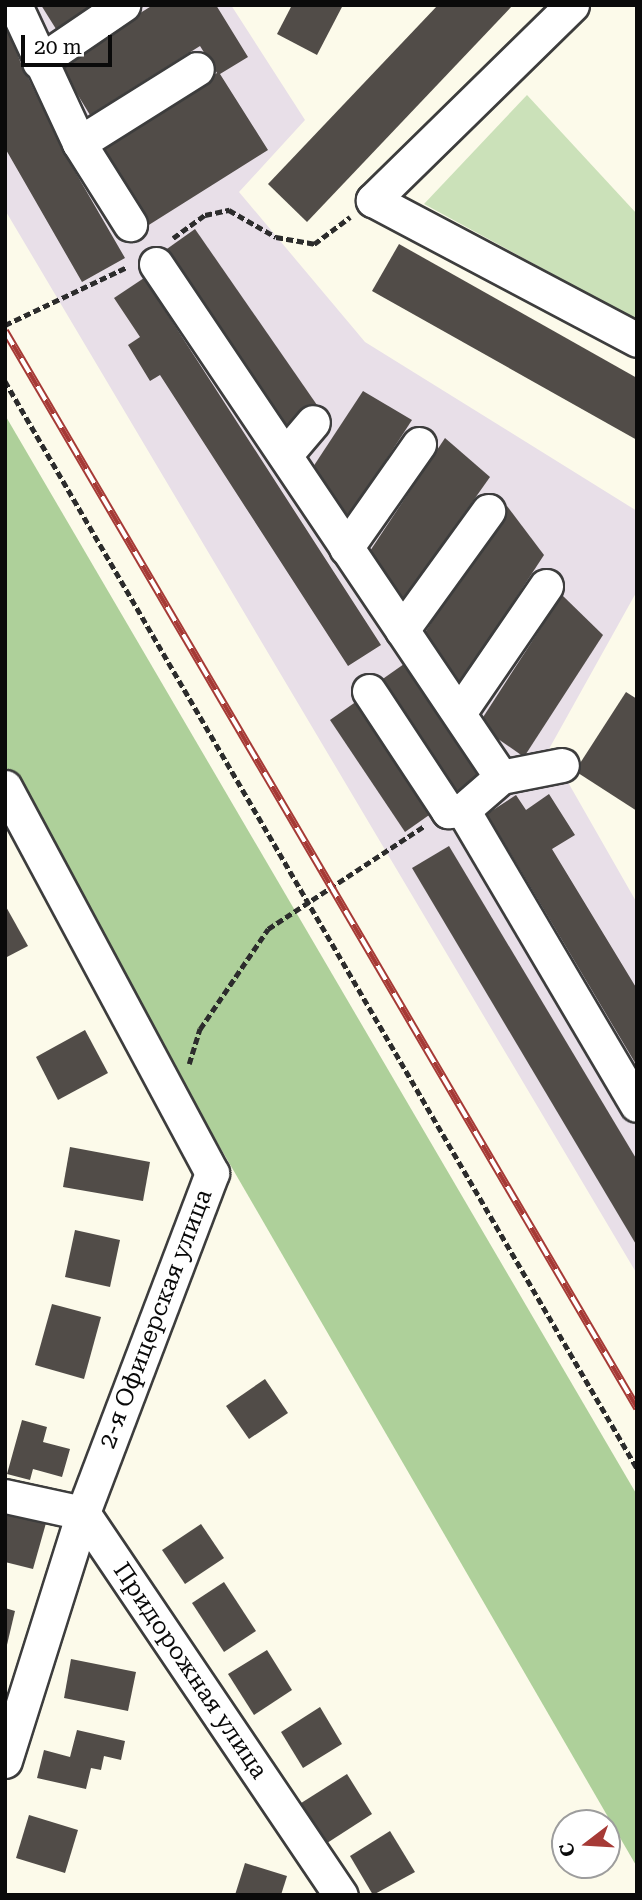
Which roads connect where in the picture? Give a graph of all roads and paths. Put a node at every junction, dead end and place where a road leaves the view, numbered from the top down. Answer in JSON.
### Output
{"nodes":[{"id":1,"x":15,"y":5,"type":"edge"},
{"id":2,"x":123,"y":5,"type":"edge"},
{"id":3,"x":572,"y":5,"type":"edge"},
{"id":4,"x":39,"y":62,"type":"junction"},
{"id":5,"x":197,"y":69,"type":"dead end"},
{"id":6,"x":79,"y":143,"type":"junction"},
{"id":7,"x":373,"y":200,"type":"junction"},
{"id":8,"x":131,"y":224,"type":"dead end"},
{"id":9,"x":153,"y":256,"type":"junction"},
{"id":10,"x":5,"y":325,"type":"edge"},
{"id":11,"x":637,"y":340,"type":"edge"},
{"id":12,"x":5,"y":381,"type":"edge"},
{"id":13,"x":313,"y":422,"type":"dead end"},
{"id":14,"x":419,"y":444,"type":"dead end"},
{"id":15,"x":285,"y":455,"type":"junction"},
{"id":16,"x":488,"y":511,"type":"dead end"},
{"id":17,"x":346,"y":548,"type":"junction"},
{"id":18,"x":546,"y":586,"type":"dead end"},
{"id":19,"x":402,"y":630,"type":"junction"},
{"id":20,"x":369,"y":691,"type":"dead end"},
{"id":21,"x":459,"y":713,"type":"junction"},
{"id":22,"x":562,"y":765,"type":"dead end"},
{"id":23,"x":501,"y":777,"type":"junction"},
{"id":24,"x":10,"y":810,"type":"edge"},
{"id":25,"x":455,"y":811,"type":"junction"},
{"id":26,"x":306,"y":903,"type":"junction"},
{"id":27,"x":176,"y":1105,"type":"junction"},
{"id":28,"x":637,"y":1105,"type":"edge"},
{"id":29,"x":637,"y":1468,"type":"edge"},
{"id":30,"x":5,"y":1496,"type":"edge"},
{"id":31,"x":83,"y":1513,"type":"junction"},
{"id":32,"x":5,"y":1762,"type":"edge"},
{"id":33,"x":318,"y":1880,"type":"edge"},
{"id":34,"x":341,"y":1895,"type":"edge"}],
"edges":[{"from":1,"to":4,"type":"street"},
{"from":2,"to":4,"type":"street"},
{"from":3,"to":7,"type":"street"},
{"from":4,"to":6,"type":"street"},
{"from":5,"to":6,"type":"street"},
{"from":6,"to":8,"type":"street"},
{"from":7,"to":9,"type":"path"},
{"from":7,"to":11,"type":"street"},
{"from":9,"to":10,"type":"path"},
{"from":9,"to":15,"type":"street"},
{"from":12,"to":26,"type":"path"},
{"from":13,"to":15,"type":"street"},
{"from":14,"to":17,"type":"street"},
{"from":15,"to":17,"type":"street"},
{"from":16,"to":19,"type":"street"},
{"from":17,"to":19,"type":"street"},
{"from":18,"to":21,"type":"street"},
{"from":19,"to":21,"type":"street"},
{"from":20,"to":25,"type":"street"},
{"from":21,"to":23,"type":"street"},
{"from":22,"to":23,"type":"street"},
{"from":23,"to":25,"type":"street"},
{"from":24,"to":27,"type":"street","name":"2-я Офицерская улица"},
{"from":25,"to":26,"type":"path"},
{"from":25,"to":28,"type":"street"},
{"from":26,"to":27,"type":"path"},
{"from":26,"to":29,"type":"path"},
{"from":27,"to":31,"type":"street","name":"2-я Офицерская улица"},
{"from":30,"to":31,"type":"street"},
{"from":31,"to":32,"type":"street","name":"2-я Офицерская улица"},
{"from":31,"to":33,"type":"street","name":"Придорожная улица"},
{"from":33,"to":34,"type":"street","name":"Придорожная улица"}]}
